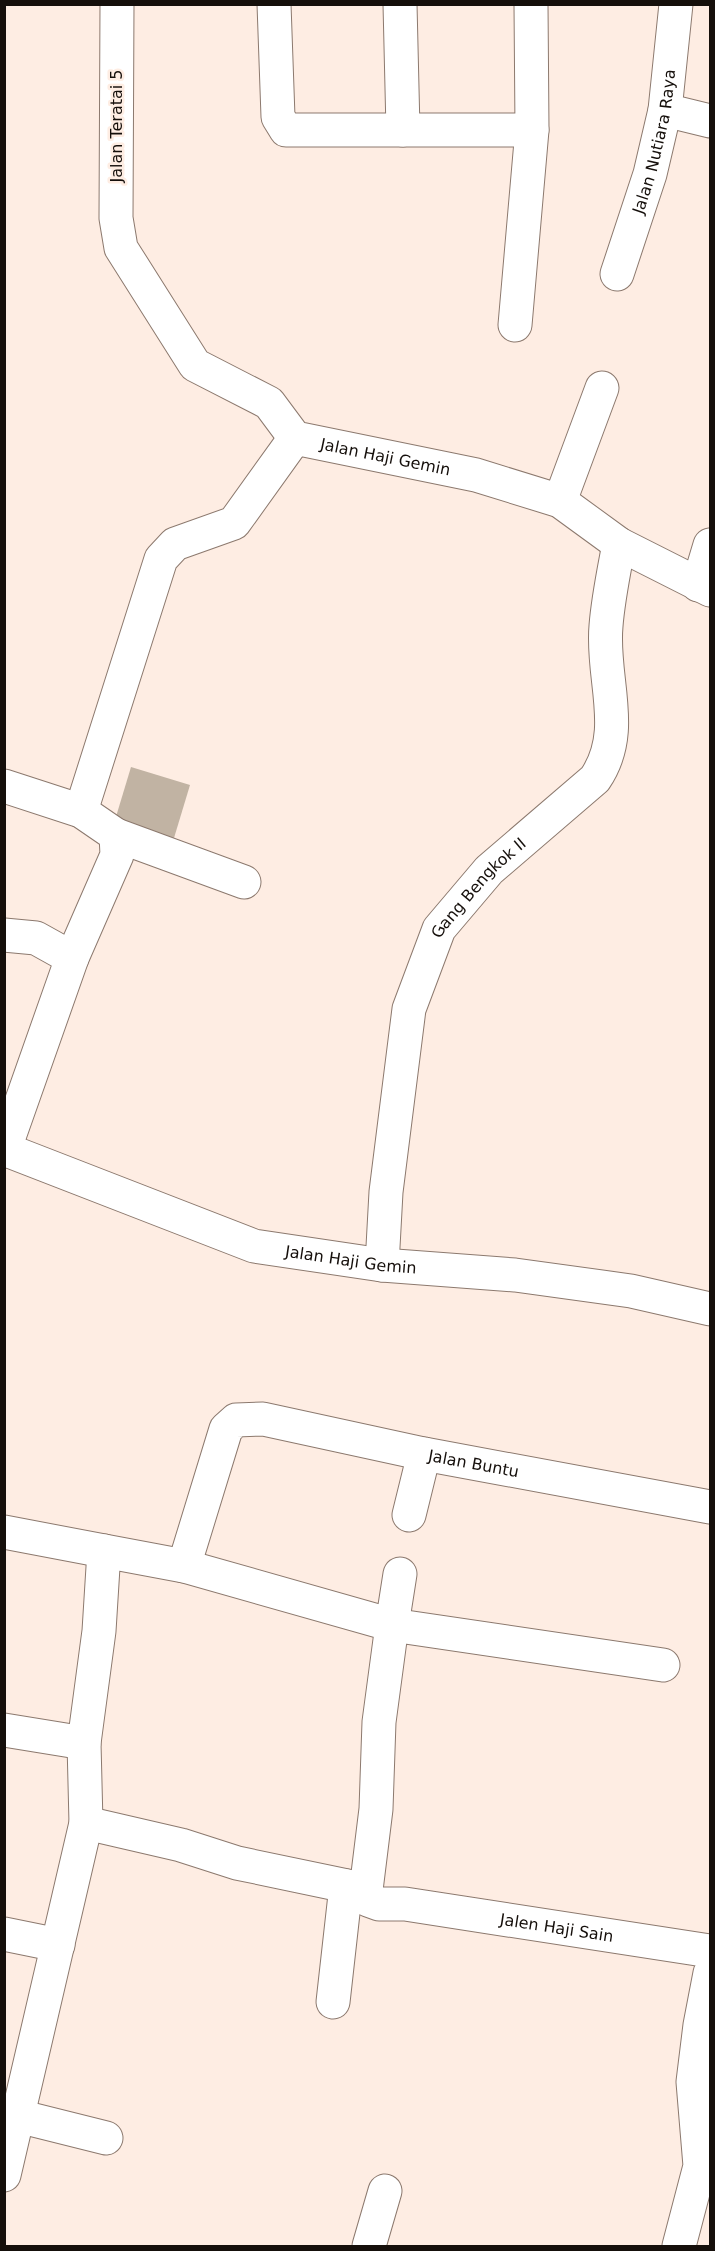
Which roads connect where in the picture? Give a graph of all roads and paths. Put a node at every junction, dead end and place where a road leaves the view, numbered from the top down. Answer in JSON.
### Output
{"nodes":[{"id":1,"x":117,"y":4,"type":"edge"},
{"id":2,"x":274,"y":4,"type":"edge"},
{"id":3,"x":399,"y":4,"type":"edge"},
{"id":4,"x":531,"y":4,"type":"edge"},
{"id":5,"x":676,"y":4,"type":"edge"},
{"id":6,"x":665,"y":110,"type":"junction"},
{"id":7,"x":711,"y":121,"type":"edge"},
{"id":8,"x":403,"y":130,"type":"junction"},
{"id":9,"x":532,"y":130,"type":"junction"},
{"id":10,"x":617,"y":274,"type":"dead end"},
{"id":11,"x":515,"y":325,"type":"dead end"},
{"id":12,"x":602,"y":388,"type":"dead end"},
{"id":13,"x":295,"y":438,"type":"junction"},
{"id":14,"x":560,"y":501,"type":"junction"},
{"id":15,"x":619,"y":544,"type":"junction"},
{"id":16,"x":711,"y":545,"type":"edge"},
{"id":17,"x":705,"y":587,"type":"edge"},
{"id":18,"x":4,"y":786,"type":"edge"},
{"id":19,"x":81,"y":811,"type":"junction"},
{"id":20,"x":116,"y":835,"type":"junction"},
{"id":21,"x":244,"y":882,"type":"dead end"},
{"id":22,"x":4,"y":935,"type":"edge"},
{"id":23,"x":72,"y":958,"type":"junction"},
{"id":24,"x":5,"y":1150,"type":"edge"},
{"id":25,"x":382,"y":1265,"type":"junction"},
{"id":26,"x":711,"y":1309,"type":"edge"},
{"id":27,"x":424,"y":1454,"type":"junction"},
{"id":28,"x":711,"y":1507,"type":"edge"},
{"id":29,"x":409,"y":1515,"type":"dead end"},
{"id":30,"x":4,"y":1532,"type":"edge"},
{"id":31,"x":104,"y":1551,"type":"junction"},
{"id":32,"x":184,"y":1566,"type":"junction"},
{"id":33,"x":400,"y":1574,"type":"dead end"},
{"id":34,"x":392,"y":1625,"type":"junction"},
{"id":35,"x":663,"y":1665,"type":"dead end"},
{"id":36,"x":4,"y":1730,"type":"edge"},
{"id":37,"x":84,"y":1743,"type":"junction"},
{"id":38,"x":86,"y":1823,"type":"junction"},
{"id":39,"x":356,"y":1888,"type":"junction"},
{"id":40,"x":4,"y":1934,"type":"edge"},
{"id":41,"x":58,"y":1945,"type":"junction"},
{"id":42,"x":711,"y":1951,"type":"edge"},
{"id":43,"x":711,"y":1973,"type":"edge"},
{"id":44,"x":333,"y":2002,"type":"dead end"},
{"id":45,"x":15,"y":2101,"type":"edge"},
{"id":46,"x":106,"y":2138,"type":"dead end"},
{"id":47,"x":4,"y":2175,"type":"edge"},
{"id":48,"x":385,"y":2191,"type":"dead end"},
{"id":49,"x":369,"y":2247,"type":"edge"},
{"id":50,"x":679,"y":2247,"type":"edge"}],
"edges":[{"from":1,"to":13,"type":"street","name":"Jalan Teratai 5"},
{"from":2,"to":8,"type":"street"},
{"from":3,"to":8,"type":"street"},
{"from":4,"to":9,"type":"street"},
{"from":5,"to":6,"type":"street","name":"Jalan Nutiara Raya"},
{"from":6,"to":7,"type":"street"},
{"from":6,"to":10,"type":"street","name":"Jalan Nutiara Raya"},
{"from":8,"to":9,"type":"street"},
{"from":9,"to":11,"type":"street"},
{"from":12,"to":14,"type":"street"},
{"from":13,"to":14,"type":"street","name":"Jalan Haji Gemin"},
{"from":13,"to":19,"type":"street"},
{"from":14,"to":15,"type":"street","name":"Jalan Haji Gemin"},
{"from":15,"to":17,"type":"street","name":"Jalan Haji Gemin"},
{"from":15,"to":25,"type":"street","name":"Gang Bengkok II"},
{"from":16,"to":17,"type":"street"},
{"from":18,"to":19,"type":"street"},
{"from":19,"to":20,"type":"street"},
{"from":20,"to":21,"type":"street"},
{"from":20,"to":23,"type":"street","name":"Jalan Haji Gemin"},
{"from":22,"to":23,"type":"street"},
{"from":23,"to":24,"type":"street","name":"Jalan Haji Gemin"},
{"from":24,"to":25,"type":"street","name":"Jalan Haji Gemin"},
{"from":25,"to":26,"type":"street","name":"Jalan Haji Gemin"},
{"from":27,"to":28,"type":"street","name":"Jalan Buntu"},
{"from":27,"to":29,"type":"street"},
{"from":27,"to":32,"type":"street","name":"Jalan Buntu"},
{"from":30,"to":31,"type":"street"},
{"from":31,"to":32,"type":"street"},
{"from":31,"to":37,"type":"street"},
{"from":32,"to":34,"type":"street"},
{"from":33,"to":34,"type":"street"},
{"from":34,"to":35,"type":"street"},
{"from":34,"to":39,"type":"street"},
{"from":36,"to":37,"type":"street"},
{"from":37,"to":38,"type":"street"},
{"from":38,"to":39,"type":"street"},
{"from":38,"to":41,"type":"street"},
{"from":39,"to":42,"type":"street","name":"Jalen Haji Sain"},
{"from":39,"to":44,"type":"street"},
{"from":40,"to":41,"type":"street"},
{"from":41,"to":45,"type":"street"},
{"from":43,"to":50,"type":"street"},
{"from":45,"to":46,"type":"street"},
{"from":45,"to":47,"type":"street"},
{"from":48,"to":49,"type":"street"}]}
